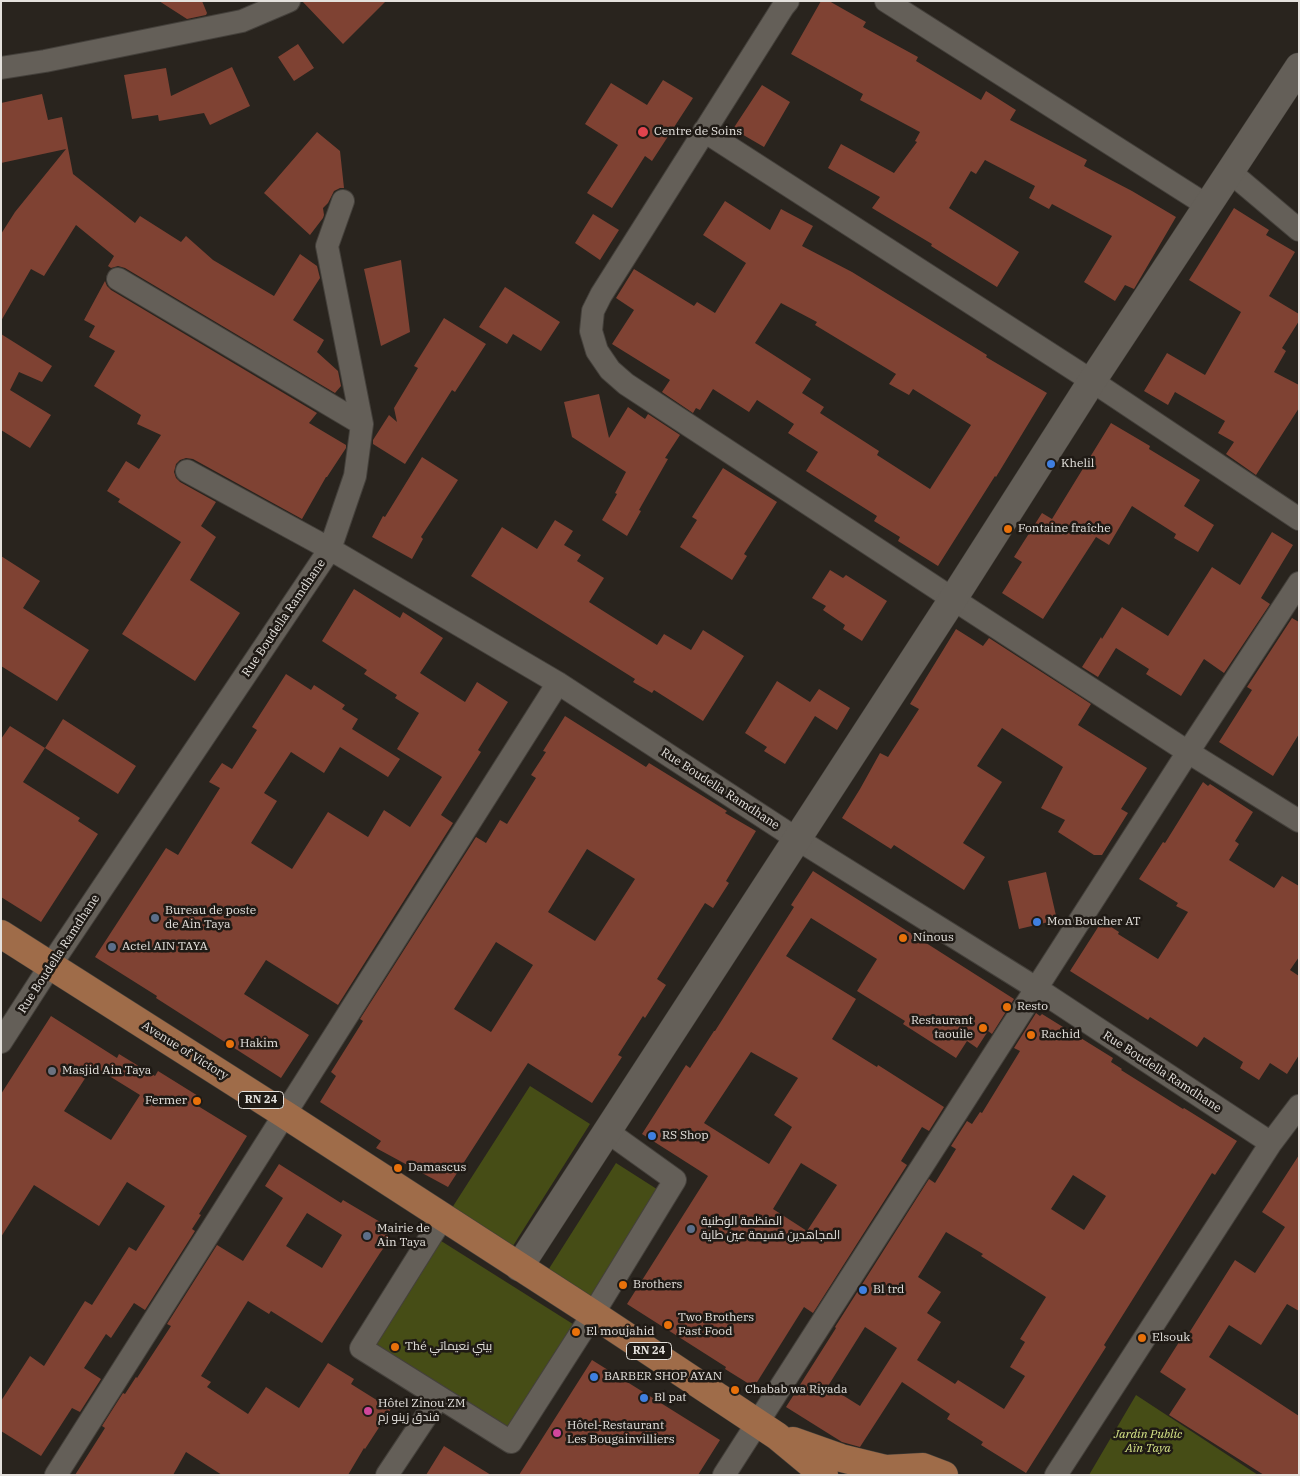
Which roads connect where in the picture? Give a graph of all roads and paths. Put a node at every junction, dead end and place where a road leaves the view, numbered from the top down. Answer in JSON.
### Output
{"nodes":[{"id":1,"x":288,"y":1,"type":"edge"},
{"id":2,"x":788,"y":1,"type":"edge"},
{"id":3,"x":886,"y":1,"type":"edge"},
{"id":4,"x":1299,"y":67,"type":"edge"},
{"id":5,"x":1,"y":68,"type":"edge"},
{"id":6,"x":704,"y":131,"type":"junction"},
{"id":7,"x":1229,"y":171,"type":"junction"},
{"id":8,"x":342,"y":201,"type":"dead end"},
{"id":9,"x":1208,"y":206,"type":"junction"},
{"id":10,"x":1299,"y":230,"type":"edge"},
{"id":11,"x":118,"y":279,"type":"dead end"},
{"id":12,"x":1092,"y":382,"type":"junction"},
{"id":13,"x":362,"y":424,"type":"junction"},
{"id":14,"x":187,"y":470,"type":"dead end"},
{"id":15,"x":1299,"y":519,"type":"edge"},
{"id":16,"x":330,"y":550,"type":"junction"},
{"id":17,"x":1299,"y":583,"type":"edge"},
{"id":18,"x":953,"y":599,"type":"junction"},
{"id":19,"x":558,"y":683,"type":"junction"},
{"id":20,"x":1188,"y":752,"type":"junction"},
{"id":21,"x":1299,"y":821,"type":"edge"},
{"id":22,"x":797,"y":839,"type":"junction"},
{"id":23,"x":1,"y":934,"type":"edge"},
{"id":24,"x":50,"y":966,"type":"junction"},
{"id":25,"x":1036,"y":988,"type":"junction"},
{"id":26,"x":1,"y":1042,"type":"edge"},
{"id":27,"x":284,"y":1114,"type":"junction"},
{"id":28,"x":1297,"y":1114,"type":"edge"},
{"id":29,"x":608,"y":1132,"type":"junction"},
{"id":30,"x":1271,"y":1143,"type":"junction"},
{"id":31,"x":443,"y":1217,"type":"junction"},
{"id":32,"x":520,"y":1267,"type":"junction"},
{"id":33,"x":594,"y":1314,"type":"junction"},
{"id":34,"x":439,"y":1397,"type":"junction"},
{"id":35,"x":767,"y":1429,"type":"junction"},
{"id":36,"x":883,"y":1472,"type":"edge"},
{"id":37,"x":56,"y":1475,"type":"edge"},
{"id":38,"x":387,"y":1475,"type":"edge"},
{"id":39,"x":724,"y":1475,"type":"edge"},
{"id":40,"x":824,"y":1475,"type":"edge"},
{"id":41,"x":944,"y":1475,"type":"edge"},
{"id":42,"x":1056,"y":1475,"type":"edge"}],
"edges":[{"from":1,"to":5,"type":"street"},
{"from":2,"to":6,"type":"street"},
{"from":3,"to":9,"type":"street"},
{"from":4,"to":7,"type":"main road"},
{"from":6,"to":12,"type":"street"},
{"from":6,"to":18,"type":"street"},
{"from":7,"to":9,"type":"main road"},
{"from":7,"to":10,"type":"street"},
{"from":8,"to":13,"type":"street"},
{"from":9,"to":12,"type":"main road"},
{"from":11,"to":13,"type":"street"},
{"from":12,"to":15,"type":"street"},
{"from":12,"to":18,"type":"main road"},
{"from":13,"to":16,"type":"street"},
{"from":14,"to":16,"type":"street"},
{"from":16,"to":19,"type":"street","name":"Rue Boudella Ramdhane"},
{"from":16,"to":24,"type":"street","name":"Rue Boudella Ramdhane"},
{"from":17,"to":20,"type":"street"},
{"from":18,"to":20,"type":"street"},
{"from":18,"to":22,"type":"main road"},
{"from":19,"to":22,"type":"street","name":"Rue Boudella Ramdhane"},
{"from":19,"to":27,"type":"street"},
{"from":20,"to":21,"type":"street"},
{"from":20,"to":25,"type":"street"},
{"from":22,"to":25,"type":"street","name":"Rue Boudella Ramdhane"},
{"from":22,"to":29,"type":"main road"},
{"from":23,"to":24,"type":"main road","name":"Avenue of Victory","number":"RN 24"},
{"from":24,"to":26,"type":"street","name":"Rue Boudella Ramdhane"},
{"from":24,"to":27,"type":"main road","name":"Avenue of Victory","number":"RN 24"},
{"from":25,"to":30,"type":"street","name":"Rue Boudella Ramdhane"},
{"from":25,"to":35,"type":"street"},
{"from":27,"to":31,"type":"main road","name":"Avenue of Victory","number":"RN 24"},
{"from":27,"to":37,"type":"street"},
{"from":28,"to":30,"type":"street"},
{"from":29,"to":32,"type":"main road"},
{"from":29,"to":33,"type":"street"},
{"from":30,"to":42,"type":"street"},
{"from":31,"to":32,"type":"main road","name":"Avenue of Victory","number":"RN 24"},
{"from":31,"to":34,"type":"street"},
{"from":32,"to":33,"type":"main road","number":"RN 24"},
{"from":33,"to":34,"type":"street"},
{"from":33,"to":35,"type":"main road","number":"RN 24"},
{"from":34,"to":38,"type":"street"},
{"from":35,"to":36,"type":"main road","number":"RN 24"},
{"from":35,"to":39,"type":"street"},
{"from":35,"to":40,"type":"main road"},
{"from":36,"to":41,"type":"main road","number":"RN 24"}]}
